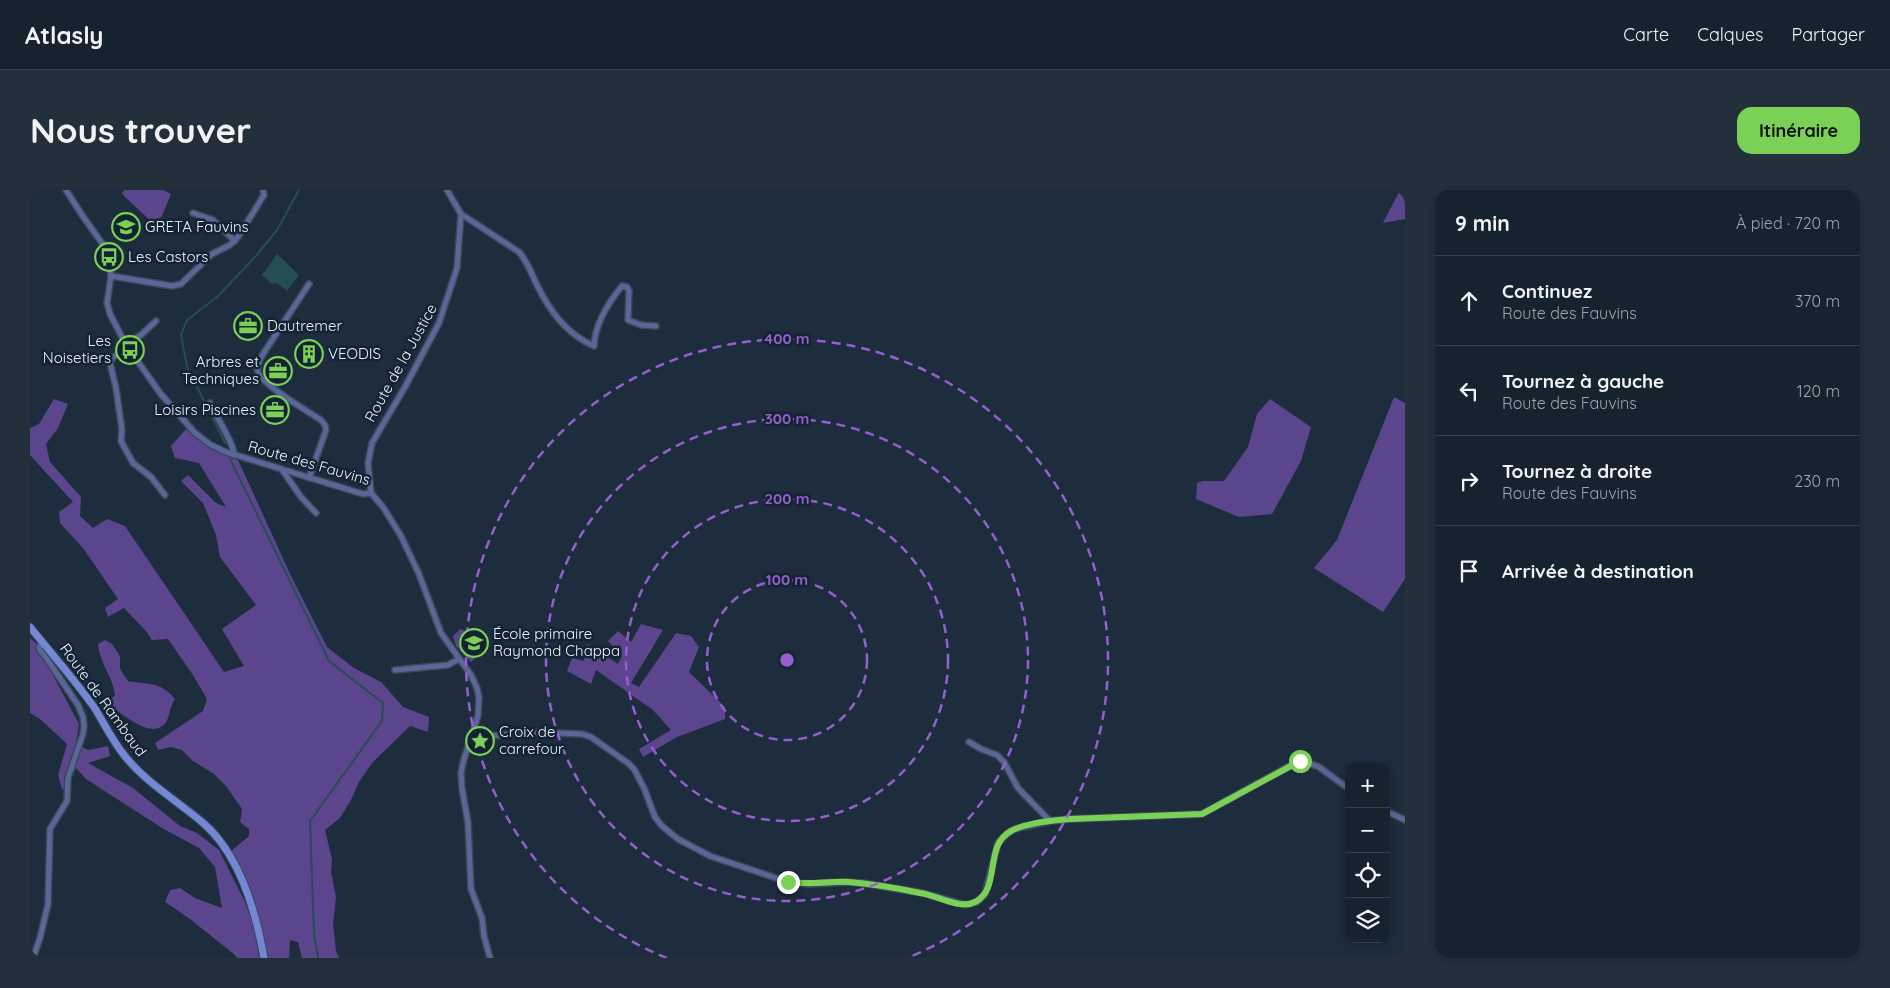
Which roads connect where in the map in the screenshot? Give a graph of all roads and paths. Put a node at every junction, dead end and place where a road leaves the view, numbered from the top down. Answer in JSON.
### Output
{"nodes":[{"id":1,"x":66,"y":190,"type":"edge"},
{"id":2,"x":263,"y":190,"type":"edge"},
{"id":3,"x":447,"y":190,"type":"edge"},
{"id":4,"x":193,"y":214,"type":"dead end"},
{"id":5,"x":461,"y":214,"type":"junction"},
{"id":6,"x":234,"y":241,"type":"junction"},
{"id":7,"x":111,"y":276,"type":"junction"},
{"id":8,"x":309,"y":284,"type":"dead end"},
{"id":9,"x":156,"y":321,"type":"dead end"},
{"id":10,"x":656,"y":326,"type":"dead end"},
{"id":11,"x":128,"y":347,"type":"junction"},
{"id":12,"x":210,"y":403,"type":"dead end"},
{"id":13,"x":234,"y":455,"type":"junction"},
{"id":14,"x":283,"y":470,"type":"junction"},
{"id":15,"x":309,"y":478,"type":"junction"},
{"id":16,"x":371,"y":493,"type":"junction"},
{"id":17,"x":165,"y":495,"type":"dead end"},
{"id":18,"x":316,"y":513,"type":"dead end"},
{"id":19,"x":30,"y":626,"type":"edge"},
{"id":20,"x":43,"y":642,"type":"junction"},
{"id":21,"x":459,"y":659,"type":"junction"},
{"id":22,"x":395,"y":670,"type":"dead end"},
{"id":23,"x":470,"y":738,"type":"junction"},
{"id":24,"x":969,"y":742,"type":"dead end"},
{"id":25,"x":1345,"y":786,"type":"edge"},
{"id":26,"x":1390,"y":813,"type":"edge"},
{"id":27,"x":1405,"y":820,"type":"edge"},
{"id":28,"x":1050,"y":821,"type":"junction"},
{"id":29,"x":33,"y":958,"type":"edge"},
{"id":30,"x":264,"y":958,"type":"edge"},
{"id":31,"x":490,"y":958,"type":"edge"}],
"edges":[{"from":1,"to":7,"type":"street","name":"Route des Fauvins"},
{"from":2,"to":6,"type":"street"},
{"from":3,"to":5,"type":"street"},
{"from":4,"to":6,"type":"street"},
{"from":5,"to":10,"type":"street"},
{"from":5,"to":16,"type":"street","name":"Route de la Justice"},
{"from":6,"to":7,"type":"street"},
{"from":7,"to":11,"type":"street","name":"Route des Fauvins"},
{"from":8,"to":15,"type":"street"},
{"from":9,"to":11,"type":"street"},
{"from":11,"to":13,"type":"street","name":"Route des Fauvins"},
{"from":11,"to":17,"type":"street"},
{"from":12,"to":13,"type":"street"},
{"from":13,"to":14,"type":"street","name":"Route des Fauvins"},
{"from":14,"to":15,"type":"street","name":"Route des Fauvins"},
{"from":14,"to":18,"type":"street"},
{"from":15,"to":16,"type":"street","name":"Route des Fauvins"},
{"from":16,"to":21,"type":"street","name":"Route des Fauvins"},
{"from":19,"to":20,"type":"street","name":"Route de Rambaud"},
{"from":20,"to":29,"type":"street"},
{"from":20,"to":30,"type":"street","name":"Route de Rambaud"},
{"from":21,"to":22,"type":"street"},
{"from":21,"to":23,"type":"street","name":"Route des Fauvins"},
{"from":23,"to":28,"type":"street"},
{"from":23,"to":31,"type":"street","name":"Route des Fauvins"},
{"from":24,"to":28,"type":"street"},
{"from":25,"to":28,"type":"street"},
{"from":26,"to":27,"type":"street"}]}
